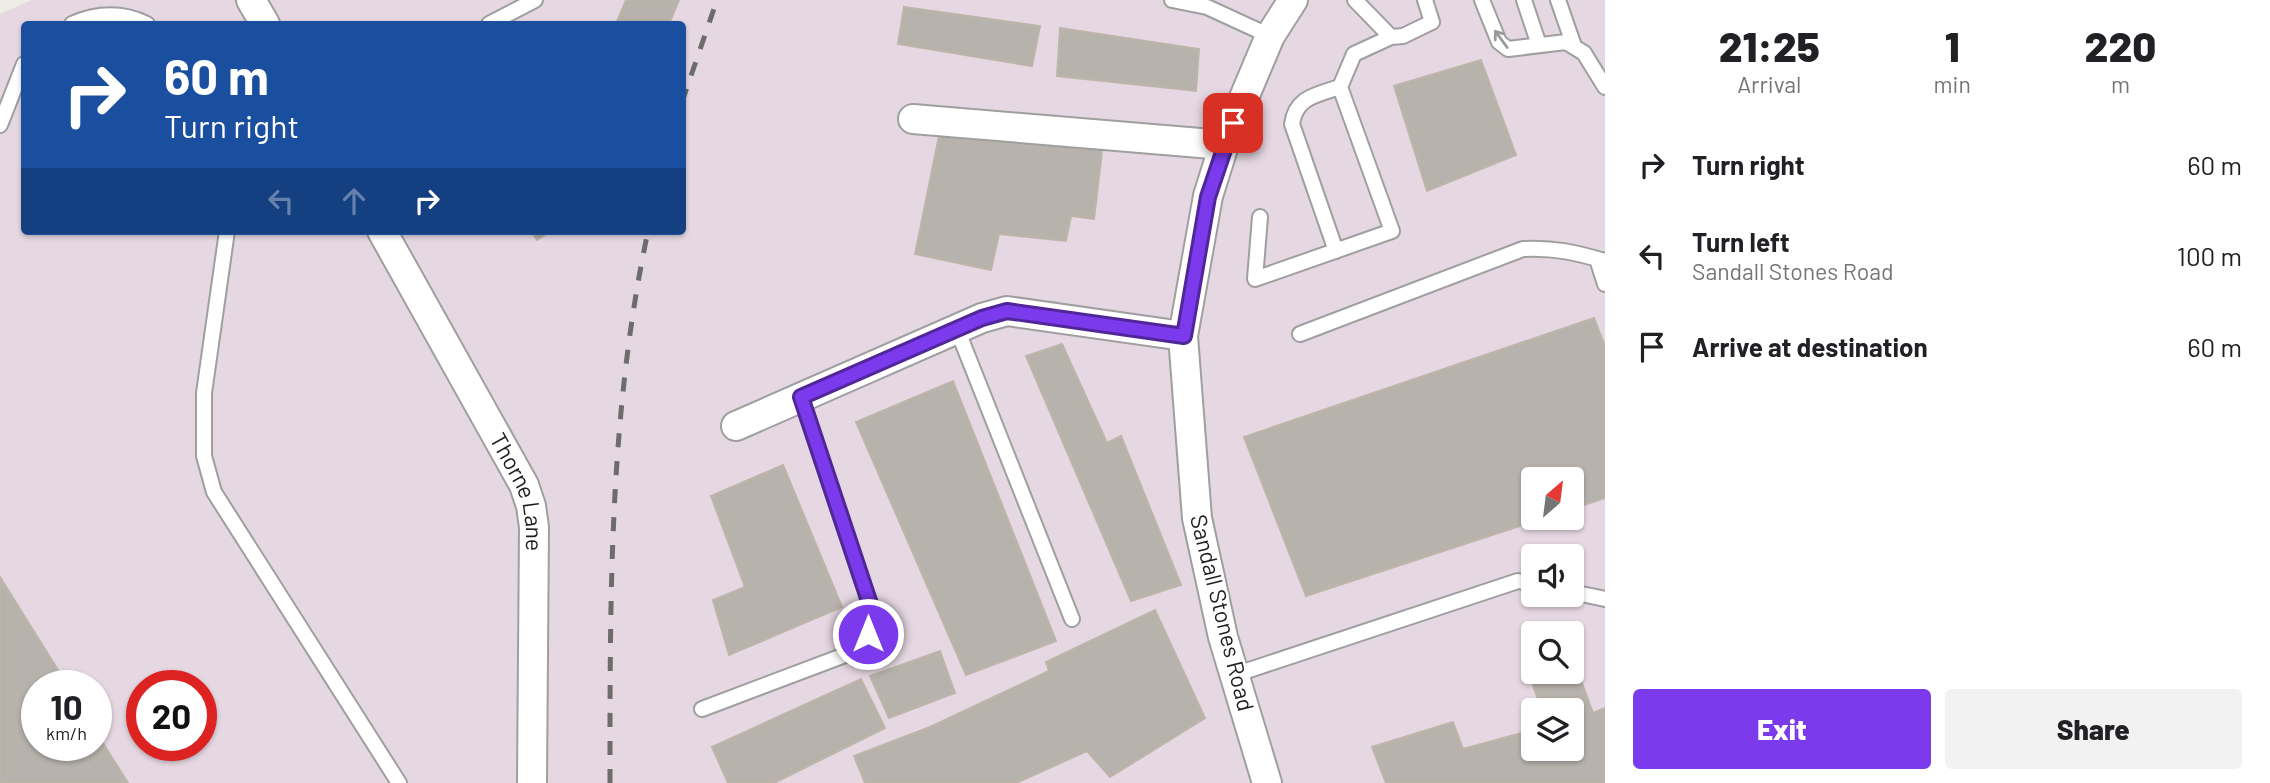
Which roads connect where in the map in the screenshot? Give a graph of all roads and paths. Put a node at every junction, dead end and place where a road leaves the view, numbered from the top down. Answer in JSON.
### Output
{"nodes":[{"id":1,"x":251,"y":0,"type":"edge"},
{"id":2,"x":534,"y":0,"type":"edge"},
{"id":3,"x":1293,"y":0,"type":"edge"},
{"id":4,"x":1355,"y":0,"type":"edge"},
{"id":5,"x":1425,"y":0,"type":"edge"},
{"id":6,"x":1482,"y":0,"type":"edge"},
{"id":7,"x":1524,"y":0,"type":"edge"},
{"id":8,"x":1558,"y":0,"type":"edge"},
{"id":9,"x":1181,"y":1,"type":"edge"},
{"id":10,"x":79,"y":21,"type":"edge"},
{"id":11,"x":141,"y":21,"type":"edge"},
{"id":12,"x":263,"y":21,"type":"edge"},
{"id":13,"x":495,"y":21,"type":"edge"},
{"id":14,"x":1270,"y":36,"type":"junction"},
{"id":15,"x":1391,"y":37,"type":"junction"},
{"id":16,"x":1539,"y":45,"type":"junction"},
{"id":17,"x":1574,"y":46,"type":"junction"},
{"id":18,"x":21,"y":72,"type":"edge"},
{"id":19,"x":1340,"y":87,"type":"junction"},
{"id":20,"x":1605,"y":87,"type":"edge"},
{"id":21,"x":913,"y":119,"type":"dead end"},
{"id":22,"x":0,"y":125,"type":"edge"},
{"id":23,"x":1224,"y":145,"type":"junction"},
{"id":24,"x":1260,"y":217,"type":"dead end"},
{"id":25,"x":227,"y":235,"type":"edge"},
{"id":26,"x":384,"y":235,"type":"edge"},
{"id":27,"x":1336,"y":251,"type":"junction"},
{"id":28,"x":1601,"y":260,"type":"edge"},
{"id":29,"x":1605,"y":285,"type":"edge"},
{"id":30,"x":957,"y":329,"type":"junction"},
{"id":31,"x":1300,"y":334,"type":"dead end"},
{"id":32,"x":1184,"y":336,"type":"junction"},
{"id":33,"x":801,"y":397,"type":"junction"},
{"id":34,"x":736,"y":426,"type":"dead end"},
{"id":35,"x":1521,"y":582,"type":"edge"},
{"id":36,"x":1584,"y":595,"type":"edge"},
{"id":37,"x":1605,"y":599,"type":"edge"},
{"id":38,"x":1072,"y":619,"type":"dead end"},
{"id":39,"x":1234,"y":675,"type":"junction"},
{"id":40,"x":702,"y":709,"type":"dead end"},
{"id":41,"x":399,"y":783,"type":"edge"},
{"id":42,"x":532,"y":783,"type":"edge"},
{"id":43,"x":1267,"y":783,"type":"edge"}],
"edges":[{"from":1,"to":12,"type":"street"},
{"from":2,"to":13,"type":"lane"},
{"from":3,"to":14,"type":"street","name":"Sandall Stones Road"},
{"from":4,"to":15,"type":"lane"},
{"from":5,"to":15,"type":"lane"},
{"from":16,"to":6,"type":"lane","one_way":true},
{"from":7,"to":16,"type":"lane"},
{"from":8,"to":17,"type":"lane"},
{"from":9,"to":14,"type":"lane"},
{"from":10,"to":11,"type":"lane"},
{"from":14,"to":23,"type":"street","name":"Sandall Stones Road"},
{"from":15,"to":19,"type":"lane"},
{"from":16,"to":17,"type":"lane"},
{"from":17,"to":20,"type":"lane"},
{"from":18,"to":22,"type":"lane"},
{"from":19,"to":27,"type":"lane"},
{"from":19,"to":27,"type":"lane"},
{"from":21,"to":23,"type":"street"},
{"from":23,"to":32,"type":"street","name":"Sandall Stones Road"},
{"from":24,"to":27,"type":"lane"},
{"from":25,"to":41,"type":"lane"},
{"from":26,"to":42,"type":"street","name":"Thorne Lane"},
{"from":28,"to":29,"type":"lane"},
{"from":28,"to":31,"type":"lane"},
{"from":30,"to":32,"type":"street"},
{"from":30,"to":33,"type":"street"},
{"from":30,"to":38,"type":"lane"},
{"from":32,"to":39,"type":"street","name":"Sandall Stones Road"},
{"from":33,"to":34,"type":"street"},
{"from":33,"to":40,"type":"lane"},
{"from":35,"to":39,"type":"lane"},
{"from":36,"to":37,"type":"lane"},
{"from":39,"to":43,"type":"street","name":"Sandall Stones Road"}]}
